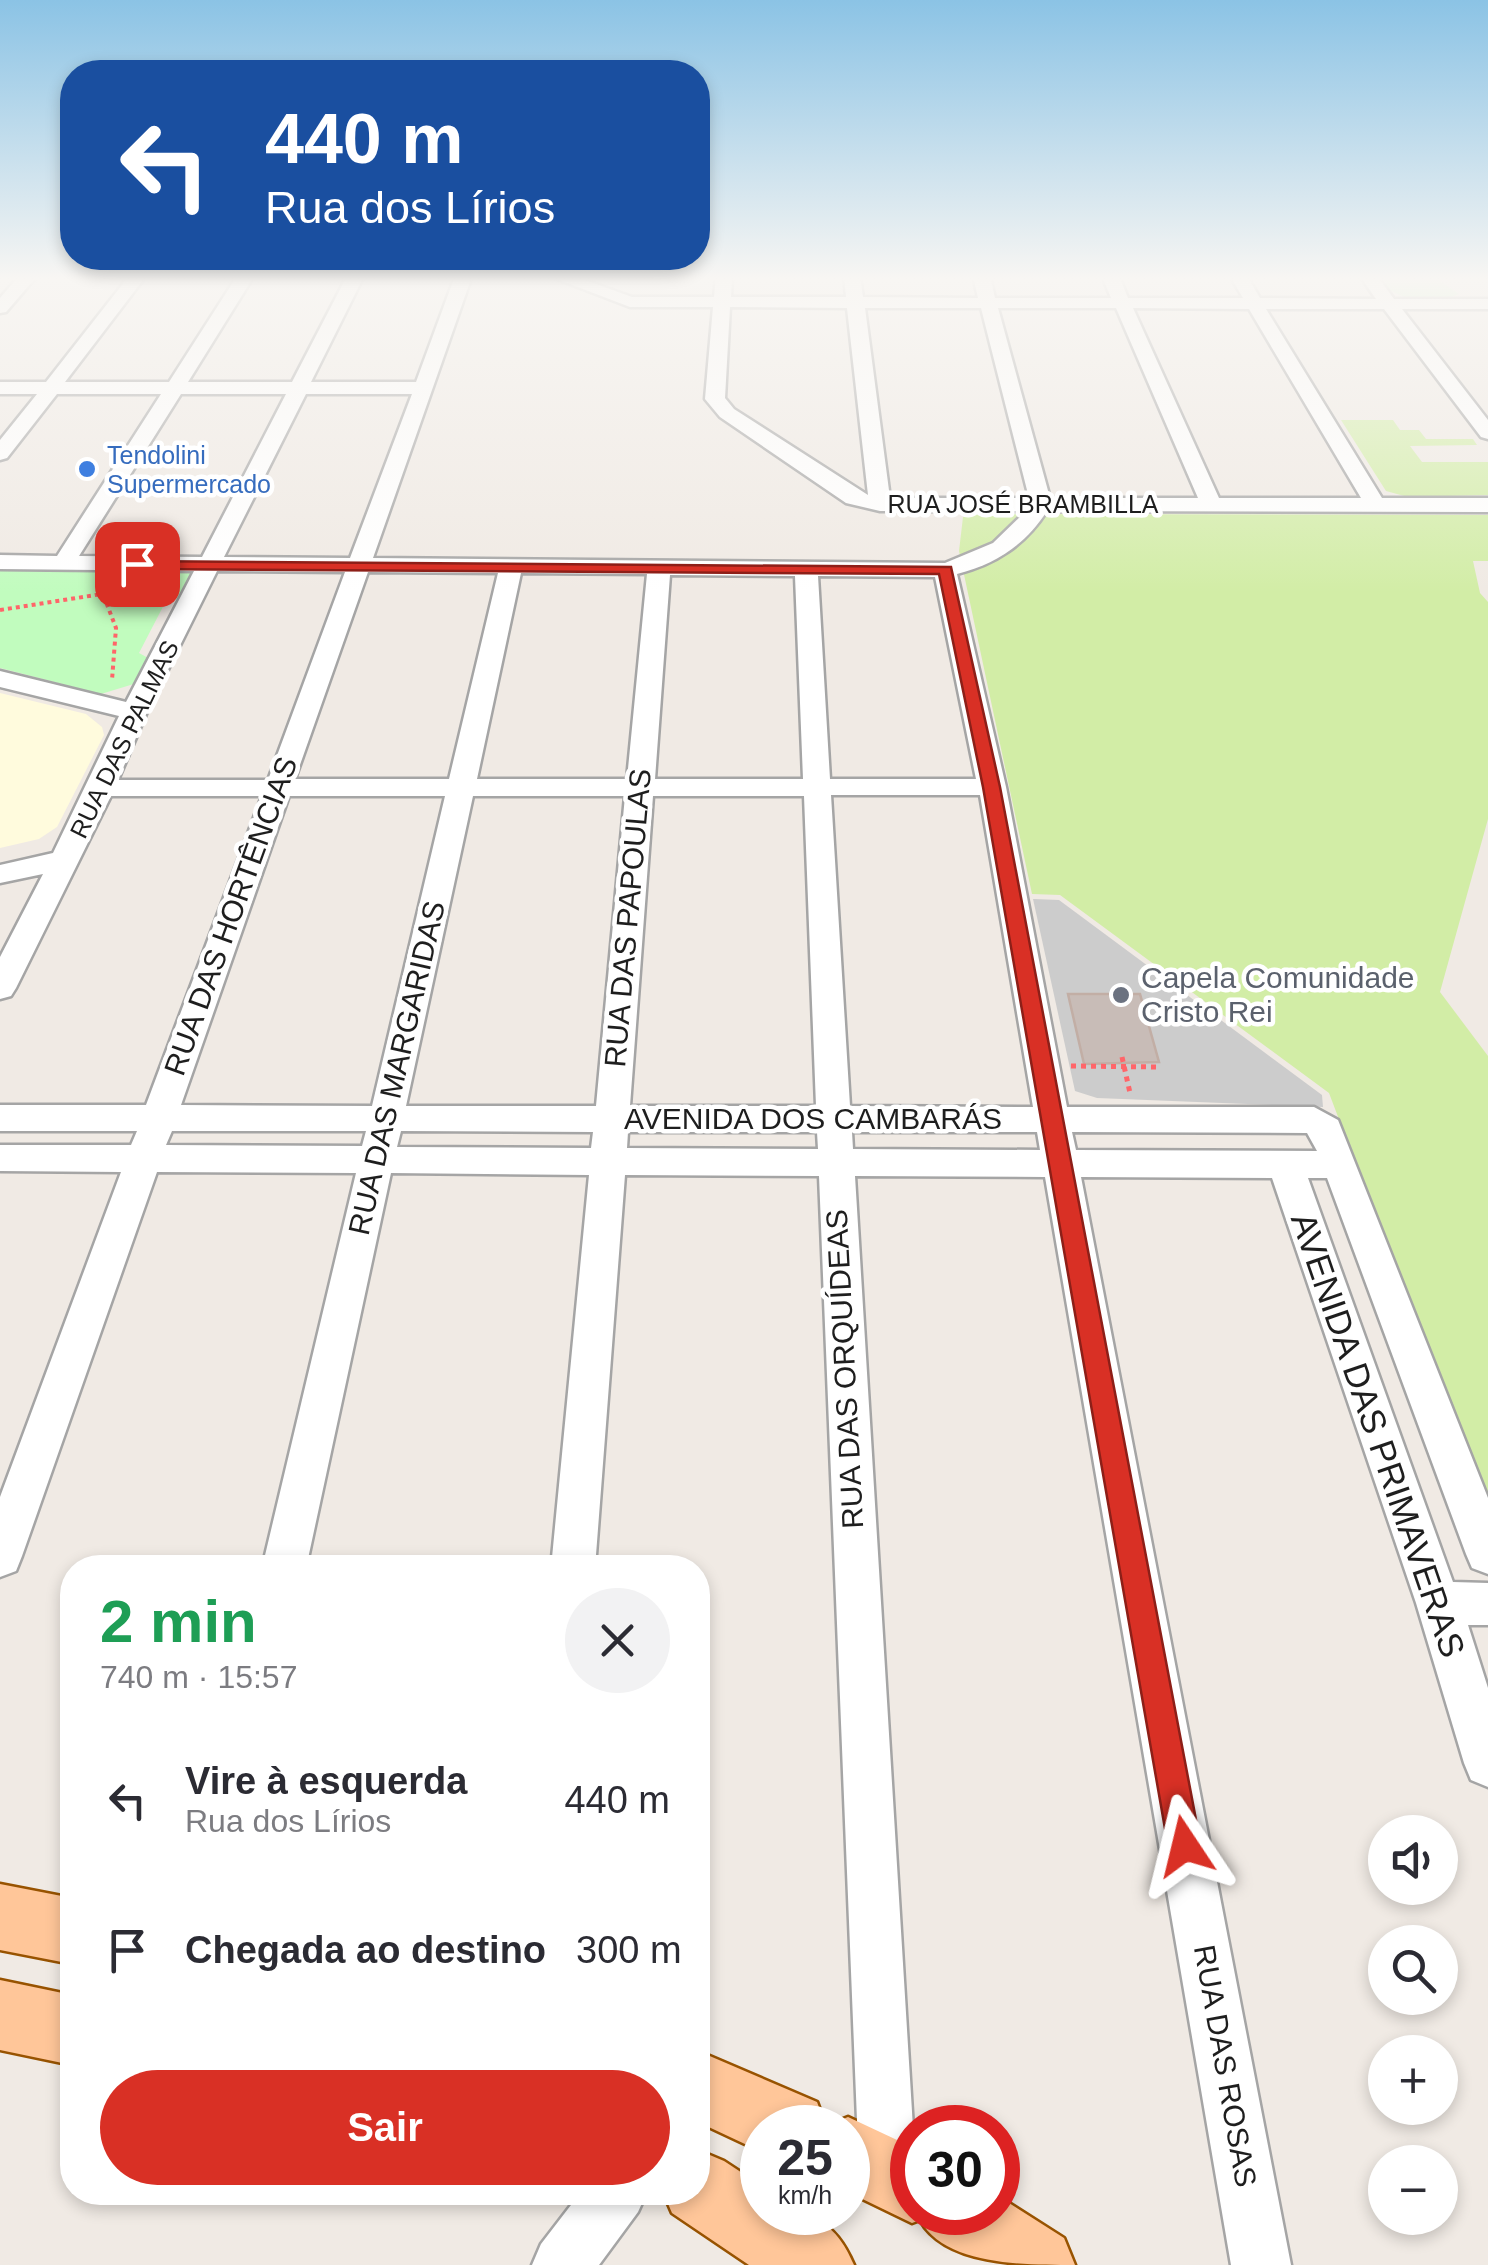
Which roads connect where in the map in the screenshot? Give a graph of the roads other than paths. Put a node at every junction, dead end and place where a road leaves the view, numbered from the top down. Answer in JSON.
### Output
{"nodes":[{"id":1,"x":57,"y":382,"type":"edge"},
{"id":2,"x":182,"y":382,"type":"edge"},
{"id":3,"x":304,"y":382,"type":"edge"},
{"id":4,"x":425,"y":382,"type":"edge"},
{"id":5,"x":716,"y":382,"type":"edge"},
{"id":6,"x":865,"y":382,"type":"edge"},
{"id":7,"x":1009,"y":382,"type":"edge"},
{"id":8,"x":1157,"y":382,"type":"edge"},
{"id":9,"x":1301,"y":382,"type":"edge"},
{"id":10,"x":1448,"y":382,"type":"edge"},
{"id":11,"x":301,"y":387,"type":"junction"},
{"id":12,"x":0,"y":388,"type":"edge"},
{"id":13,"x":52,"y":388,"type":"junction"},
{"id":14,"x":178,"y":388,"type":"junction"},
{"id":15,"x":423,"y":388,"type":"junction"},
{"id":16,"x":1488,"y":433,"type":"edge"},
{"id":17,"x":0,"y":454,"type":"edge"},
{"id":18,"x":880,"y":504,"type":"junction"},
{"id":19,"x":1040,"y":504,"type":"junction"},
{"id":20,"x":1211,"y":504,"type":"junction"},
{"id":21,"x":1375,"y":504,"type":"junction"},
{"id":22,"x":1488,"y":505,"type":"edge"},
{"id":23,"x":0,"y":562,"type":"edge"},
{"id":24,"x":212,"y":564,"type":"junction"},
{"id":25,"x":62,"y":565,"type":"junction"},
{"id":26,"x":361,"y":566,"type":"junction"},
{"id":27,"x":511,"y":568,"type":"junction"},
{"id":28,"x":659,"y":568,"type":"junction"},
{"id":29,"x":806,"y":568,"type":"junction"},
{"id":30,"x":946,"y":570,"type":"junction"},
{"id":31,"x":0,"y":679,"type":"edge"},
{"id":32,"x":134,"y":712,"type":"junction"},
{"id":33,"x":640,"y":785,"type":"junction"},
{"id":34,"x":460,"y":787,"type":"junction"},
{"id":35,"x":992,"y":787,"type":"junction"},
{"id":36,"x":100,"y":788,"type":"junction"},
{"id":37,"x":820,"y":788,"type":"junction"},
{"id":38,"x":277,"y":789,"type":"junction"},
{"id":39,"x":65,"y":860,"type":"junction"},
{"id":40,"x":0,"y":874,"type":"edge"},
{"id":41,"x":0,"y":988,"type":"edge"},
{"id":42,"x":158,"y":1117,"type":"junction"},
{"id":43,"x":0,"y":1118,"type":"edge"},
{"id":44,"x":610,"y":1118,"type":"junction"},
{"id":45,"x":386,"y":1119,"type":"junction"},
{"id":46,"x":833,"y":1120,"type":"junction"},
{"id":47,"x":1052,"y":1120,"type":"junction"},
{"id":48,"x":0,"y":1158,"type":"edge"},
{"id":49,"x":142,"y":1158,"type":"junction"},
{"id":50,"x":606,"y":1160,"type":"junction"},
{"id":51,"x":834,"y":1162,"type":"junction"},
{"id":52,"x":1060,"y":1162,"type":"junction"},
{"id":53,"x":376,"y":1163,"type":"junction"},
{"id":54,"x":1285,"y":1164,"type":"junction"},
{"id":55,"x":1339,"y":1165,"type":"junction"},
{"id":56,"x":1488,"y":1554,"type":"edge"},
{"id":57,"x":287,"y":1555,"type":"edge"},
{"id":58,"x":573,"y":1555,"type":"edge"},
{"id":59,"x":0,"y":1556,"type":"edge"},
{"id":60,"x":1438,"y":1604,"type":"junction"},
{"id":61,"x":1488,"y":1604,"type":"edge"},
{"id":62,"x":1488,"y":1764,"type":"edge"},
{"id":63,"x":0,"y":1917,"type":"edge"},
{"id":64,"x":60,"y":1929,"type":"edge"},
{"id":65,"x":0,"y":2015,"type":"edge"},
{"id":66,"x":60,"y":2028,"type":"edge"},
{"id":67,"x":710,"y":2091,"type":"edge"},
{"id":68,"x":740,"y":2105,"type":"edge"},
{"id":69,"x":882,"y":2170,"type":"edge"},
{"id":70,"x":710,"y":2194,"type":"edge"},
{"id":71,"x":608,"y":2205,"type":"edge"},
{"id":72,"x":990,"y":2235,"type":"edge"},
{"id":73,"x":562,"y":2265,"type":"edge"},
{"id":74,"x":816,"y":2265,"type":"edge"},
{"id":75,"x":1037,"y":2265,"type":"edge"},
{"id":76,"x":1261,"y":2265,"type":"edge"}],
"edges":[{"from":1,"to":13,"type":"street"},
{"from":2,"to":14,"type":"street"},
{"from":3,"to":11,"type":"street","name":"RUA DAS PALMAS"},
{"from":4,"to":15,"type":"street","name":"RUA DAS HORTÊNCIAS"},
{"from":5,"to":18,"type":"street","name":"RUA JOSÉ BRAMBILLA"},
{"from":6,"to":18,"type":"street"},
{"from":7,"to":19,"type":"street"},
{"from":8,"to":20,"type":"street"},
{"from":9,"to":21,"type":"street"},
{"from":10,"to":16,"type":"street"},
{"from":11,"to":14,"type":"street"},
{"from":11,"to":15,"type":"street"},
{"from":11,"to":24,"type":"street","name":"RUA DAS PALMAS"},
{"from":12,"to":13,"type":"street"},
{"from":13,"to":14,"type":"street"},
{"from":13,"to":17,"type":"street"},
{"from":14,"to":25,"type":"street"},
{"from":15,"to":26,"type":"street","name":"RUA DAS HORTÊNCIAS"},
{"from":18,"to":19,"type":"street","name":"RUA JOSÉ BRAMBILLA"},
{"from":19,"to":20,"type":"street","name":"RUA JOSÉ BRAMBILLA"},
{"from":19,"to":30,"type":"street"},
{"from":20,"to":21,"type":"street","name":"RUA JOSÉ BRAMBILLA"},
{"from":21,"to":22,"type":"street","name":"RUA JOSÉ BRAMBILLA"},
{"from":23,"to":25,"type":"street"},
{"from":24,"to":25,"type":"street"},
{"from":24,"to":26,"type":"street"},
{"from":24,"to":32,"type":"street","name":"RUA DAS PALMAS"},
{"from":26,"to":27,"type":"street"},
{"from":26,"to":38,"type":"street","name":"RUA DAS HORTÊNCIAS"},
{"from":27,"to":28,"type":"street"},
{"from":27,"to":34,"type":"street","name":"RUA DAS MARGARIDAS"},
{"from":28,"to":29,"type":"street"},
{"from":28,"to":33,"type":"street","name":"RUA DAS PAPOULAS"},
{"from":29,"to":30,"type":"street"},
{"from":29,"to":37,"type":"street","name":"RUA DAS ORQUÍDEAS"},
{"from":30,"to":35,"type":"street","name":"RUA DAS ROSAS"},
{"from":31,"to":32,"type":"street"},
{"from":32,"to":36,"type":"street","name":"RUA DAS PALMAS"},
{"from":33,"to":34,"type":"street"},
{"from":33,"to":37,"type":"street"},
{"from":33,"to":44,"type":"street","name":"RUA DAS PAPOULAS"},
{"from":34,"to":38,"type":"street"},
{"from":34,"to":45,"type":"street","name":"RUA DAS MARGARIDAS"},
{"from":35,"to":37,"type":"street"},
{"from":35,"to":47,"type":"street","name":"RUA DAS ROSAS"},
{"from":36,"to":38,"type":"street"},
{"from":36,"to":39,"type":"street","name":"RUA DAS PALMAS"},
{"from":37,"to":46,"type":"street","name":"RUA DAS ORQUÍDEAS"},
{"from":38,"to":42,"type":"street","name":"RUA DAS HORTÊNCIAS"},
{"from":39,"to":40,"type":"street"},
{"from":39,"to":41,"type":"street","name":"RUA DAS PALMAS"},
{"from":42,"to":43,"type":"street","name":"AVENIDA DOS CAMBARÁS"},
{"from":42,"to":45,"type":"street","name":"AVENIDA DOS CAMBARÁS"},
{"from":42,"to":49,"type":"street","name":"RUA DAS HORTÊNCIAS"},
{"from":44,"to":45,"type":"street","name":"AVENIDA DOS CAMBARÁS"},
{"from":44,"to":46,"type":"street","name":"AVENIDA DOS CAMBARÁS"},
{"from":44,"to":50,"type":"street","name":"RUA DAS PAPOULAS"},
{"from":45,"to":53,"type":"street","name":"RUA DAS MARGARIDAS"},
{"from":46,"to":47,"type":"street","name":"AVENIDA DOS CAMBARÁS"},
{"from":46,"to":51,"type":"street","name":"RUA DAS ORQUÍDEAS"},
{"from":47,"to":52,"type":"street","name":"RUA DAS ROSAS"},
{"from":47,"to":55,"type":"street","name":"AVENIDA DOS CAMBARÁS"},
{"from":48,"to":49,"type":"street","name":"AVENIDA DOS CAMBARÁS"},
{"from":49,"to":53,"type":"street","name":"AVENIDA DOS CAMBARÁS"},
{"from":49,"to":59,"type":"street","name":"RUA DAS HORTÊNCIAS"},
{"from":50,"to":51,"type":"street","name":"AVENIDA DOS CAMBARÁS"},
{"from":50,"to":53,"type":"street","name":"AVENIDA DOS CAMBARÁS"},
{"from":50,"to":58,"type":"street","name":"RUA DAS PAPOULAS"},
{"from":51,"to":52,"type":"street","name":"AVENIDA DOS CAMBARÁS"},
{"from":51,"to":69,"type":"street","name":"RUA DAS ORQUÍDEAS"},
{"from":52,"to":54,"type":"street","name":"AVENIDA DOS CAMBARÁS"},
{"from":52,"to":76,"type":"street","name":"RUA DAS ROSAS"},
{"from":53,"to":57,"type":"street","name":"RUA DAS MARGARIDAS"},
{"from":54,"to":55,"type":"street","name":"AVENIDA DOS CAMBARÁS"},
{"from":54,"to":60,"type":"street","name":"AVENIDA DAS PRIMAVERAS"},
{"from":55,"to":56,"type":"street","name":"AVENIDA DAS PRIMAVERAS"},
{"from":60,"to":61,"type":"street"},
{"from":60,"to":62,"type":"street","name":"AVENIDA DAS PRIMAVERAS"},
{"from":63,"to":64,"type":"main road"},
{"from":65,"to":66,"type":"main road"},
{"from":67,"to":68,"type":"main road"},
{"from":70,"to":74,"type":"main road"},
{"from":71,"to":73,"type":"street"},
{"from":72,"to":75,"type":"main road"}]}
